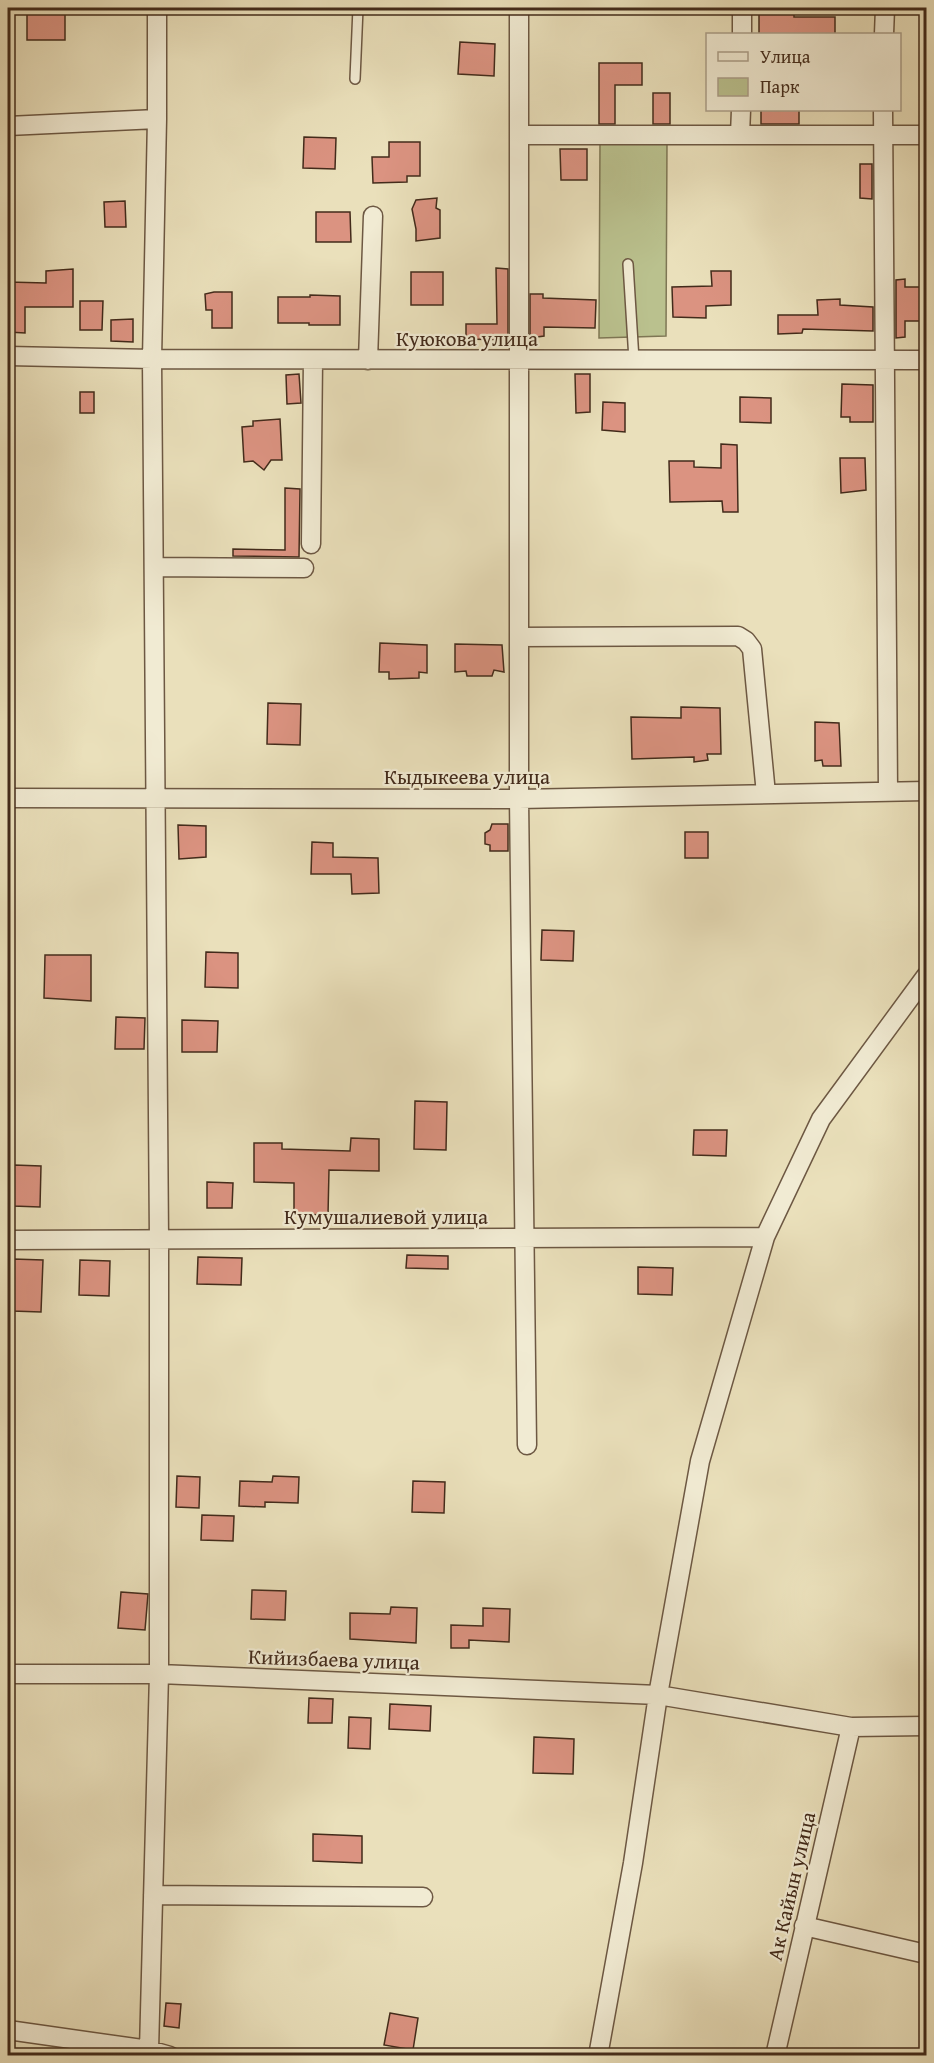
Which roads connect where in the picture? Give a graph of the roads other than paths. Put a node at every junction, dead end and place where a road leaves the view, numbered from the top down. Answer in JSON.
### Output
{"nodes":[{"id":1,"x":157,"y":8,"type":"edge"},
{"id":2,"x":358,"y":8,"type":"edge"},
{"id":3,"x":519,"y":8,"type":"edge"},
{"id":4,"x":742,"y":8,"type":"edge"},
{"id":5,"x":885,"y":8,"type":"edge"},
{"id":6,"x":742,"y":33,"type":"edge"},
{"id":7,"x":884,"y":33,"type":"edge"},
{"id":8,"x":355,"y":79,"type":"dead end"},
{"id":9,"x":741,"y":111,"type":"edge"},
{"id":10,"x":883,"y":111,"type":"edge"},
{"id":11,"x":157,"y":119,"type":"junction"},
{"id":12,"x":8,"y":126,"type":"edge"},
{"id":13,"x":520,"y":135,"type":"junction"},
{"id":14,"x":740,"y":135,"type":"junction"},
{"id":15,"x":882,"y":135,"type":"junction"},
{"id":16,"x":927,"y":135,"type":"edge"},
{"id":17,"x":373,"y":216,"type":"dead end"},
{"id":18,"x":628,"y":264,"type":"dead end"},
{"id":19,"x":8,"y":356,"type":"edge"},
{"id":20,"x":152,"y":359,"type":"junction"},
{"id":21,"x":313,"y":360,"type":"junction"},
{"id":22,"x":368,"y":360,"type":"junction"},
{"id":23,"x":520,"y":360,"type":"junction"},
{"id":24,"x":634,"y":360,"type":"junction"},
{"id":25,"x":885,"y":360,"type":"junction"},
{"id":26,"x":927,"y":360,"type":"edge"},
{"id":27,"x":311,"y":544,"type":"dead end"},
{"id":28,"x":154,"y":567,"type":"junction"},
{"id":29,"x":304,"y":568,"type":"dead end"},
{"id":30,"x":519,"y":637,"type":"junction"},
{"id":31,"x":888,"y":791,"type":"junction"},
{"id":32,"x":927,"y":791,"type":"edge"},
{"id":33,"x":766,"y":794,"type":"junction"},
{"id":34,"x":8,"y":798,"type":"edge"},
{"id":35,"x":519,"y":799,"type":"junction"},
{"id":36,"x":157,"y":800,"type":"junction"},
{"id":37,"x":927,"y":976,"type":"edge"},
{"id":38,"x":765,"y":1237,"type":"junction"},
{"id":39,"x":525,"y":1238,"type":"junction"},
{"id":40,"x":159,"y":1239,"type":"junction"},
{"id":41,"x":8,"y":1240,"type":"edge"},
{"id":42,"x":527,"y":1445,"type":"dead end"},
{"id":43,"x":8,"y":1674,"type":"edge"},
{"id":44,"x":159,"y":1674,"type":"junction"},
{"id":45,"x":658,"y":1695,"type":"junction"},
{"id":46,"x":927,"y":1726,"type":"edge"},
{"id":47,"x":851,"y":1727,"type":"junction"},
{"id":48,"x":153,"y":1895,"type":"junction"},
{"id":49,"x":423,"y":1897,"type":"dead end"},
{"id":50,"x":804,"y":1926,"type":"junction"},
{"id":51,"x":927,"y":1954,"type":"edge"},
{"id":52,"x":8,"y":2030,"type":"edge"},
{"id":53,"x":161,"y":2054,"type":"edge"},
{"id":54,"x":598,"y":2055,"type":"edge"},
{"id":55,"x":775,"y":2055,"type":"edge"}],
"edges":[{"from":1,"to":11,"type":"street"},
{"from":2,"to":8,"type":"lane"},
{"from":3,"to":13,"type":"street"},
{"from":4,"to":6,"type":"street"},
{"from":5,"to":7,"type":"street"},
{"from":9,"to":14,"type":"street"},
{"from":10,"to":15,"type":"street"},
{"from":11,"to":12,"type":"street"},
{"from":11,"to":20,"type":"street"},
{"from":13,"to":14,"type":"street"},
{"from":13,"to":23,"type":"street"},
{"from":14,"to":15,"type":"street"},
{"from":15,"to":16,"type":"street"},
{"from":15,"to":25,"type":"street"},
{"from":17,"to":22,"type":"street"},
{"from":18,"to":24,"type":"lane"},
{"from":19,"to":20,"type":"street","name":"Куюкова улица"},
{"from":20,"to":21,"type":"street","name":"Куюкова улица"},
{"from":20,"to":28,"type":"street"},
{"from":21,"to":22,"type":"street","name":"Куюкова улица"},
{"from":21,"to":27,"type":"street"},
{"from":22,"to":23,"type":"street","name":"Куюкова улица"},
{"from":23,"to":24,"type":"street","name":"Куюкова улица"},
{"from":23,"to":30,"type":"street"},
{"from":24,"to":25,"type":"street","name":"Куюкова улица"},
{"from":25,"to":26,"type":"street","name":"Куюкова улица"},
{"from":25,"to":31,"type":"street"},
{"from":28,"to":29,"type":"street"},
{"from":28,"to":36,"type":"street"},
{"from":30,"to":33,"type":"street"},
{"from":30,"to":35,"type":"street"},
{"from":31,"to":32,"type":"street","name":"Кыдыкеева улица"},
{"from":31,"to":33,"type":"street","name":"Кыдыкеева улица"},
{"from":33,"to":35,"type":"street","name":"Кыдыкеева улица"},
{"from":34,"to":36,"type":"street","name":"Кыдыкеева улица"},
{"from":35,"to":36,"type":"street","name":"Кыдыкеева улица"},
{"from":35,"to":39,"type":"street"},
{"from":36,"to":40,"type":"street"},
{"from":37,"to":38,"type":"street"},
{"from":38,"to":39,"type":"street","name":"Кумушалиевой улица"},
{"from":38,"to":45,"type":"street"},
{"from":39,"to":40,"type":"street","name":"Кумушалиевой улица"},
{"from":39,"to":42,"type":"street"},
{"from":40,"to":41,"type":"street","name":"Кумушалиевой улица"},
{"from":40,"to":44,"type":"street"},
{"from":43,"to":44,"type":"street","name":"Кийизбаева улица"},
{"from":44,"to":45,"type":"street","name":"Кийизбаева улица"},
{"from":44,"to":48,"type":"street"},
{"from":45,"to":47,"type":"street","name":"Кийизбаева улица"},
{"from":45,"to":54,"type":"street"},
{"from":46,"to":47,"type":"street","name":"Кийизбаева улица"},
{"from":47,"to":50,"type":"street","name":"Ак Кайын улица"},
{"from":48,"to":49,"type":"street"},
{"from":48,"to":53,"type":"street"},
{"from":50,"to":51,"type":"street"},
{"from":50,"to":55,"type":"street","name":"Ак Кайын улица"},
{"from":52,"to":53,"type":"street"}]}
